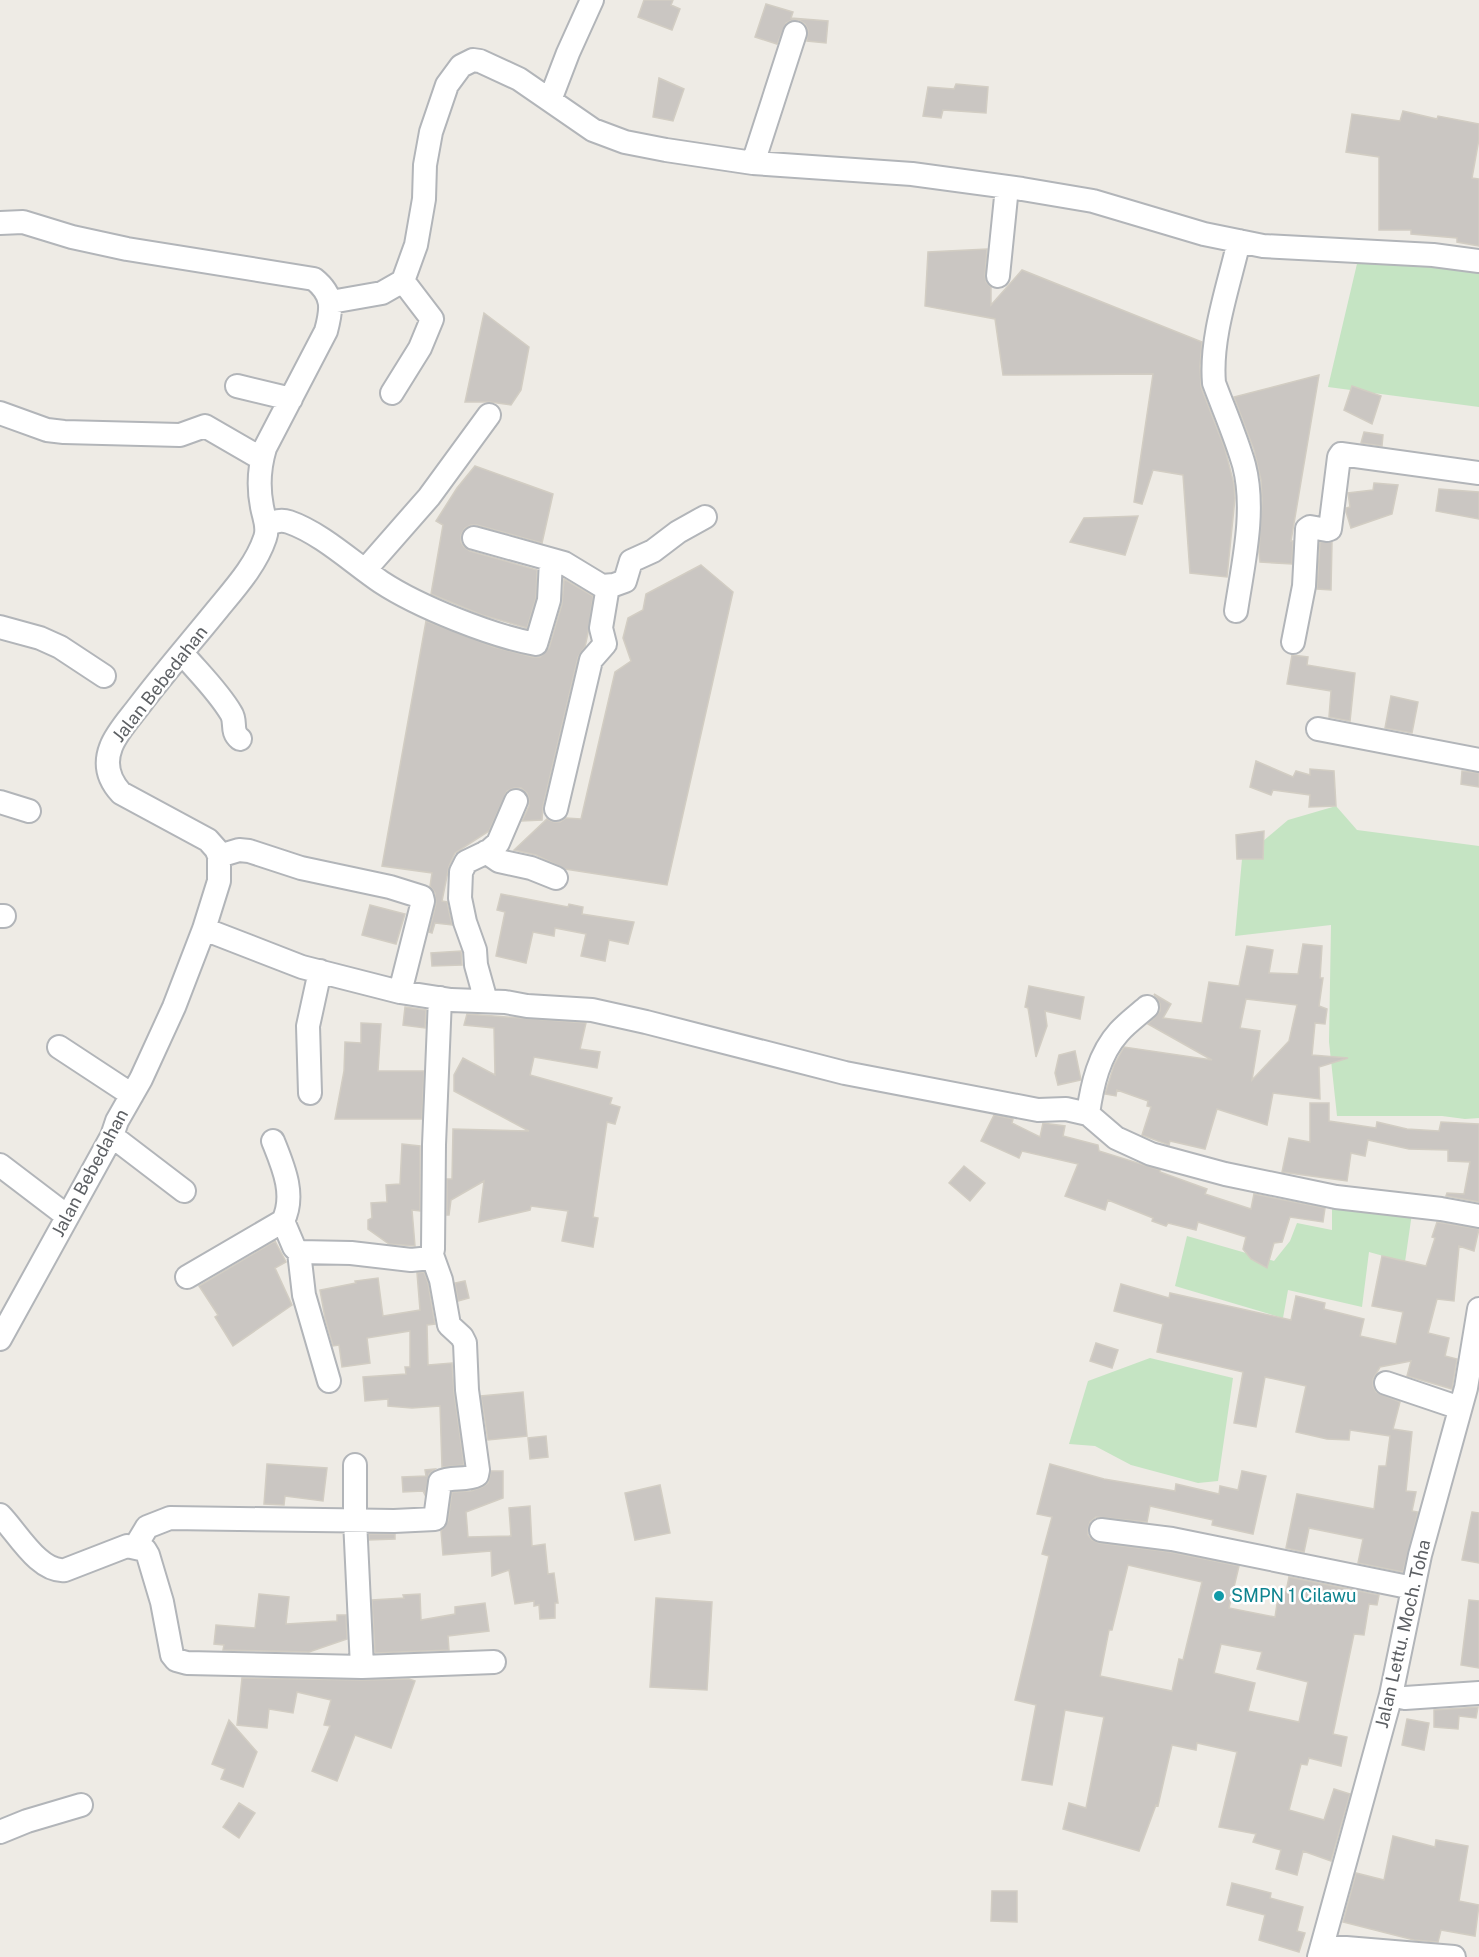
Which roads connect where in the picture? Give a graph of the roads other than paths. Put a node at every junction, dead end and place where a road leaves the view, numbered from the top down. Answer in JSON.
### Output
{"nodes":[{"id":1,"x":592,"y":0,"type":"edge"},
{"id":2,"x":795,"y":33,"type":"dead end"},
{"id":3,"x":550,"y":100,"type":"junction"},
{"id":4,"x":753,"y":163,"type":"junction"},
{"id":5,"x":1007,"y":188,"type":"junction"},
{"id":6,"x":0,"y":223,"type":"edge"},
{"id":7,"x":1239,"y":241,"type":"junction"},
{"id":8,"x":1479,"y":261,"type":"edge"},
{"id":9,"x":998,"y":276,"type":"dead end"},
{"id":10,"x":403,"y":282,"type":"junction"},
{"id":11,"x":331,"y":302,"type":"junction"},
{"id":12,"x":237,"y":386,"type":"dead end"},
{"id":13,"x":392,"y":393,"type":"dead end"},
{"id":14,"x":291,"y":399,"type":"junction"},
{"id":15,"x":0,"y":413,"type":"edge"},
{"id":16,"x":489,"y":415,"type":"dead end"},
{"id":17,"x":262,"y":459,"type":"junction"},
{"id":18,"x":1479,"y":473,"type":"edge"},
{"id":19,"x":705,"y":517,"type":"dead end"},
{"id":20,"x":267,"y":525,"type":"junction"},
{"id":21,"x":474,"y":538,"type":"dead end"},
{"id":22,"x":551,"y":560,"type":"junction"},
{"id":23,"x":365,"y":570,"type":"junction"},
{"id":24,"x":608,"y":586,"type":"junction"},
{"id":25,"x":1236,"y":611,"type":"dead end"},
{"id":26,"x":0,"y":627,"type":"edge"},
{"id":27,"x":1293,"y":642,"type":"dead end"},
{"id":28,"x":182,"y":653,"type":"junction"},
{"id":29,"x":104,"y":676,"type":"dead end"},
{"id":30,"x":1318,"y":729,"type":"dead end"},
{"id":31,"x":240,"y":739,"type":"dead end"},
{"id":32,"x":1479,"y":760,"type":"edge"},
{"id":33,"x":516,"y":801,"type":"dead end"},
{"id":34,"x":0,"y":802,"type":"edge"},
{"id":35,"x":556,"y":809,"type":"dead end"},
{"id":36,"x":29,"y":811,"type":"dead end"},
{"id":37,"x":486,"y":852,"type":"junction"},
{"id":38,"x":219,"y":856,"type":"junction"},
{"id":39,"x":556,"y":878,"type":"dead end"},
{"id":40,"x":204,"y":929,"type":"junction"},
{"id":41,"x":320,"y":971,"type":"junction"},
{"id":42,"x":400,"y":992,"type":"junction"},
{"id":43,"x":440,"y":998,"type":"junction"},
{"id":44,"x":486,"y":1001,"type":"junction"},
{"id":45,"x":1147,"y":1007,"type":"dead end"},
{"id":46,"x":59,"y":1047,"type":"dead end"},
{"id":47,"x":310,"y":1093,"type":"dead end"},
{"id":48,"x":132,"y":1095,"type":"junction"},
{"id":49,"x":1088,"y":1114,"type":"junction"},
{"id":50,"x":112,"y":1136,"type":"junction"},
{"id":51,"x":273,"y":1141,"type":"dead end"},
{"id":52,"x":0,"y":1165,"type":"edge"},
{"id":53,"x":184,"y":1191,"type":"dead end"},
{"id":54,"x":67,"y":1216,"type":"junction"},
{"id":55,"x":1479,"y":1216,"type":"edge"},
{"id":56,"x":283,"y":1221,"type":"junction"},
{"id":57,"x":299,"y":1252,"type":"junction"},
{"id":58,"x":432,"y":1255,"type":"junction"},
{"id":59,"x":188,"y":1277,"type":"dead end"},
{"id":60,"x":1479,"y":1309,"type":"edge"},
{"id":61,"x":0,"y":1339,"type":"edge"},
{"id":62,"x":329,"y":1381,"type":"dead end"},
{"id":63,"x":1386,"y":1383,"type":"dead end"},
{"id":64,"x":1460,"y":1408,"type":"junction"},
{"id":65,"x":355,"y":1466,"type":"dead end"},
{"id":66,"x":0,"y":1515,"type":"edge"},
{"id":67,"x":355,"y":1520,"type":"junction"},
{"id":68,"x":1101,"y":1530,"type":"dead end"},
{"id":69,"x":135,"y":1547,"type":"junction"},
{"id":70,"x":1413,"y":1587,"type":"junction"},
{"id":71,"x":494,"y":1662,"type":"dead end"},
{"id":72,"x":362,"y":1667,"type":"junction"},
{"id":73,"x":1479,"y":1693,"type":"edge"},
{"id":74,"x":1391,"y":1695,"type":"junction"},
{"id":75,"x":81,"y":1805,"type":"dead end"},
{"id":76,"x":0,"y":1832,"type":"edge"},
{"id":77,"x":1320,"y":1952,"type":"edge"},
{"id":78,"x":1454,"y":1957,"type":"edge"}],
"edges":[{"from":1,"to":3,"type":"street"},
{"from":2,"to":4,"type":"street"},
{"from":3,"to":4,"type":"street"},
{"from":3,"to":10,"type":"street"},
{"from":4,"to":5,"type":"street"},
{"from":5,"to":7,"type":"street"},
{"from":5,"to":9,"type":"street"},
{"from":6,"to":11,"type":"street"},
{"from":7,"to":8,"type":"street"},
{"from":7,"to":25,"type":"street"},
{"from":10,"to":11,"type":"street"},
{"from":10,"to":13,"type":"street"},
{"from":11,"to":14,"type":"street","name":"Jalan Bebedahan"},
{"from":12,"to":14,"type":"street"},
{"from":14,"to":17,"type":"street","name":"Jalan Bebedahan"},
{"from":15,"to":17,"type":"street"},
{"from":16,"to":23,"type":"street"},
{"from":17,"to":20,"type":"street","name":"Jalan Bebedahan"},
{"from":18,"to":27,"type":"street"},
{"from":19,"to":24,"type":"street"},
{"from":20,"to":23,"type":"street"},
{"from":20,"to":28,"type":"street","name":"Jalan Bebedahan"},
{"from":21,"to":22,"type":"street"},
{"from":22,"to":23,"type":"street"},
{"from":22,"to":24,"type":"street"},
{"from":24,"to":35,"type":"street"},
{"from":26,"to":29,"type":"street"},
{"from":28,"to":31,"type":"street"},
{"from":28,"to":38,"type":"street","name":"Jalan Bebedahan"},
{"from":30,"to":32,"type":"street"},
{"from":33,"to":37,"type":"street"},
{"from":34,"to":36,"type":"street"},
{"from":37,"to":39,"type":"street"},
{"from":37,"to":44,"type":"street"},
{"from":38,"to":40,"type":"street","name":"Jalan Bebedahan"},
{"from":38,"to":42,"type":"street"},
{"from":40,"to":41,"type":"street"},
{"from":40,"to":48,"type":"street","name":"Jalan Bebedahan"},
{"from":41,"to":42,"type":"street"},
{"from":41,"to":47,"type":"street"},
{"from":42,"to":43,"type":"street"},
{"from":43,"to":44,"type":"street"},
{"from":43,"to":58,"type":"street"},
{"from":44,"to":49,"type":"street"},
{"from":45,"to":49,"type":"street"},
{"from":46,"to":48,"type":"street"},
{"from":48,"to":50,"type":"street","name":"Jalan Bebedahan"},
{"from":49,"to":55,"type":"street"},
{"from":50,"to":53,"type":"street"},
{"from":50,"to":54,"type":"street","name":"Jalan Bebedahan"},
{"from":51,"to":56,"type":"street"},
{"from":52,"to":54,"type":"street"},
{"from":54,"to":61,"type":"street","name":"Jalan Bebedahan"},
{"from":56,"to":57,"type":"street"},
{"from":56,"to":59,"type":"street"},
{"from":57,"to":58,"type":"street"},
{"from":57,"to":62,"type":"street"},
{"from":58,"to":67,"type":"street"},
{"from":60,"to":64,"type":"street","name":"Jalan Lettu. Moch. Toha"},
{"from":63,"to":64,"type":"street"},
{"from":64,"to":70,"type":"street","name":"Jalan Lettu. Moch. Toha"},
{"from":65,"to":67,"type":"street"},
{"from":66,"to":69,"type":"street"},
{"from":67,"to":69,"type":"street"},
{"from":67,"to":72,"type":"street"},
{"from":68,"to":70,"type":"street"},
{"from":69,"to":72,"type":"street"},
{"from":70,"to":74,"type":"street","name":"Jalan Lettu. Moch. Toha"},
{"from":71,"to":72,"type":"street"},
{"from":73,"to":74,"type":"street"},
{"from":74,"to":77,"type":"street","name":"Jalan Lettu. Moch. Toha"},
{"from":75,"to":76,"type":"street"},
{"from":77,"to":78,"type":"street"}]}
